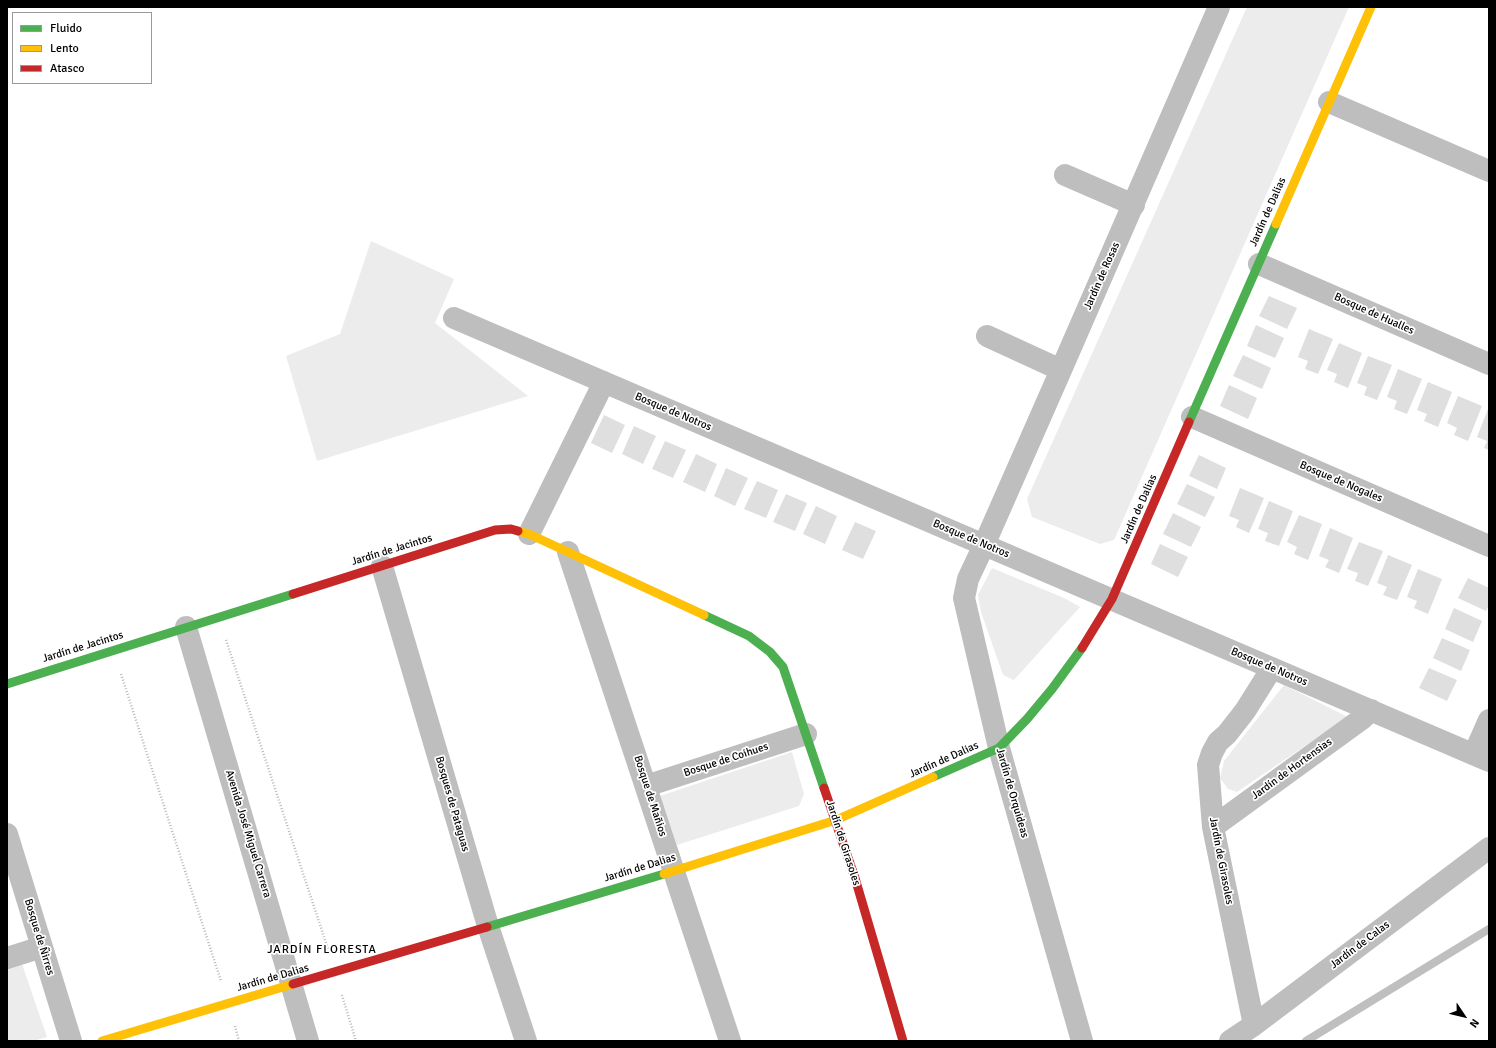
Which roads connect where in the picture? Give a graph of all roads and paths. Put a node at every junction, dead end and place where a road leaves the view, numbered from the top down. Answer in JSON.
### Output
{"nodes":[{"id":1,"x":1219,"y":7,"type":"edge"},
{"id":2,"x":1371,"y":7,"type":"edge"},
{"id":3,"x":1329,"y":102,"type":"junction"},
{"id":4,"x":1489,"y":171,"type":"edge"},
{"id":5,"x":1065,"y":175,"type":"dead end"},
{"id":6,"x":1134,"y":205,"type":"junction"},
{"id":7,"x":1259,"y":264,"type":"junction"},
{"id":8,"x":454,"y":318,"type":"dead end"},
{"id":9,"x":987,"y":336,"type":"dead end"},
{"id":10,"x":1489,"y":364,"type":"edge"},
{"id":11,"x":1061,"y":370,"type":"junction"},
{"id":12,"x":604,"y":382,"type":"junction"},
{"id":13,"x":1192,"y":417,"type":"junction"},
{"id":14,"x":529,"y":534,"type":"junction"},
{"id":15,"x":984,"y":545,"type":"junction"},
{"id":16,"x":1489,"y":546,"type":"edge"},
{"id":17,"x":568,"y":552,"type":"junction"},
{"id":18,"x":382,"y":566,"type":"junction"},
{"id":19,"x":1112,"y":599,"type":"junction"},
{"id":20,"x":218,"y":617,"type":"junction"},
{"id":21,"x":186,"y":627,"type":"junction"},
{"id":22,"x":114,"y":650,"type":"junction"},
{"id":23,"x":770,"y":652,"type":"joint"},
{"id":24,"x":1272,"y":668,"type":"junction"},
{"id":25,"x":7,"y":684,"type":"edge"},
{"id":26,"x":1371,"y":710,"type":"junction"},
{"id":27,"x":1489,"y":720,"type":"edge"},
{"id":28,"x":806,"y":734,"type":"junction"},
{"id":29,"x":999,"y":748,"type":"junction"},
{"id":30,"x":1481,"y":758,"type":"edge"},
{"id":31,"x":646,"y":786,"type":"junction"},
{"id":32,"x":836,"y":820,"type":"junction"},
{"id":33,"x":1213,"y":827,"type":"junction"},
{"id":34,"x":7,"y":834,"type":"edge"},
{"id":35,"x":1489,"y":848,"type":"edge"},
{"id":36,"x":674,"y":871,"type":"junction"},
{"id":37,"x":488,"y":926,"type":"junction"},
{"id":38,"x":42,"y":947,"type":"junction"},
{"id":39,"x":7,"y":958,"type":"edge"},
{"id":40,"x":336,"y":972,"type":"junction"},
{"id":41,"x":292,"y":984,"type":"junction"},
{"id":42,"x":229,"y":1003,"type":"junction"},
{"id":43,"x":1254,"y":1025,"type":"junction"},
{"id":44,"x":71,"y":1041,"type":"edge"},
{"id":45,"x":102,"y":1041,"type":"edge"},
{"id":46,"x":238,"y":1041,"type":"edge"},
{"id":47,"x":308,"y":1041,"type":"edge"},
{"id":48,"x":356,"y":1041,"type":"edge"},
{"id":49,"x":526,"y":1041,"type":"edge"},
{"id":50,"x":730,"y":1041,"type":"edge"},
{"id":51,"x":903,"y":1041,"type":"edge"},
{"id":52,"x":1082,"y":1041,"type":"edge"},
{"id":53,"x":1230,"y":1041,"type":"edge"}],
"edges":[{"from":1,"to":6,"type":"street","name":"Jardín de Rosas"},
{"from":2,"to":3,"type":"street","name":"Jardín de Dalias"},
{"from":3,"to":4,"type":"street"},
{"from":3,"to":7,"type":"street","name":"Jardín de Dalias"},
{"from":5,"to":6,"type":"street"},
{"from":6,"to":11,"type":"street","name":"Jardín de Rosas"},
{"from":7,"to":10,"type":"street","name":"Bosque de Hualles"},
{"from":7,"to":13,"type":"street","name":"Jardín de Dalias"},
{"from":8,"to":12,"type":"street","name":"Bosque de Notros"},
{"from":9,"to":11,"type":"street"},
{"from":11,"to":15,"type":"street","name":"Jardín de Rosas"},
{"from":12,"to":14,"type":"street"},
{"from":12,"to":15,"type":"street","name":"Bosque de Notros"},
{"from":13,"to":16,"type":"street","name":"Bosque de Nogales"},
{"from":13,"to":19,"type":"street","name":"Jardín de Dalias"},
{"from":14,"to":17,"type":"street","name":"Jardín de Jacintos"},
{"from":14,"to":18,"type":"street","name":"Jardín de Jacintos"},
{"from":15,"to":19,"type":"street","name":"Bosque de Notros"},
{"from":15,"to":29,"type":"street","name":"Jardín de Orquideas"},
{"from":17,"to":23,"type":"street","name":"Jardín de Jacintos"},
{"from":17,"to":31,"type":"street","name":"Bosque de Mañios"},
{"from":18,"to":20,"type":"street","name":"Jardín de Jacintos"},
{"from":18,"to":37,"type":"street","name":"Bosques de Pataguas"},
{"from":19,"to":24,"type":"street","name":"Bosque de Notros"},
{"from":19,"to":29,"type":"street","name":"Jardín de Dalias"},
{"from":20,"to":21,"type":"street","name":"Jardín de Jacintos"},
{"from":20,"to":40,"type":"path"},
{"from":21,"to":22,"type":"street","name":"Jardín de Jacintos"},
{"from":21,"to":41,"type":"street","name":"Avenida José Miguel Carrera"},
{"from":22,"to":25,"type":"street","name":"Jardín de Jacintos"},
{"from":22,"to":42,"type":"path"},
{"from":23,"to":28,"type":"street","name":"Jardín de Girasoles"},
{"from":24,"to":26,"type":"street","name":"Bosque de Notros"},
{"from":24,"to":33,"type":"street","name":"Jardín de Girasoles"},
{"from":26,"to":30,"type":"street","name":"Bosque de Notros"},
{"from":26,"to":33,"type":"street","name":"Jardín de Hortensias"},
{"from":27,"to":30,"type":"street"},
{"from":28,"to":31,"type":"street","name":"Bosque de Coihues"},
{"from":28,"to":32,"type":"street","name":"Jardín de Girasoles"},
{"from":29,"to":32,"type":"street","name":"Jardín de Dalias"},
{"from":29,"to":52,"type":"street","name":"Jardín de Orquideas"},
{"from":31,"to":36,"type":"street","name":"Bosque de Mañios"},
{"from":32,"to":36,"type":"street","name":"Jardín de Dalias"},
{"from":32,"to":51,"type":"street","name":"Jardín de Girasoles"},
{"from":33,"to":43,"type":"street","name":"Jardín de Girasoles"},
{"from":34,"to":38,"type":"street","name":"Bosque de Ñirres"},
{"from":35,"to":43,"type":"street","name":"Jardín de Calas"},
{"from":36,"to":37,"type":"street","name":"Jardín de Dalias"},
{"from":36,"to":50,"type":"street","name":"Bosque de Mañios"},
{"from":37,"to":40,"type":"street","name":"Jardín de Dalias"},
{"from":37,"to":49,"type":"street","name":"Bosques de Pataguas"},
{"from":38,"to":39,"type":"street"},
{"from":38,"to":44,"type":"street","name":"Bosque de Ñirres"},
{"from":40,"to":41,"type":"street","name":"Jardín de Dalias"},
{"from":40,"to":48,"type":"path"},
{"from":41,"to":42,"type":"street","name":"Jardín de Dalias"},
{"from":41,"to":47,"type":"street","name":"Avenida José Miguel Carrera"},
{"from":42,"to":45,"type":"street","name":"Jardín de Dalias"},
{"from":42,"to":46,"type":"path"},
{"from":43,"to":53,"type":"street","name":"Jardín de Calas"}]}
